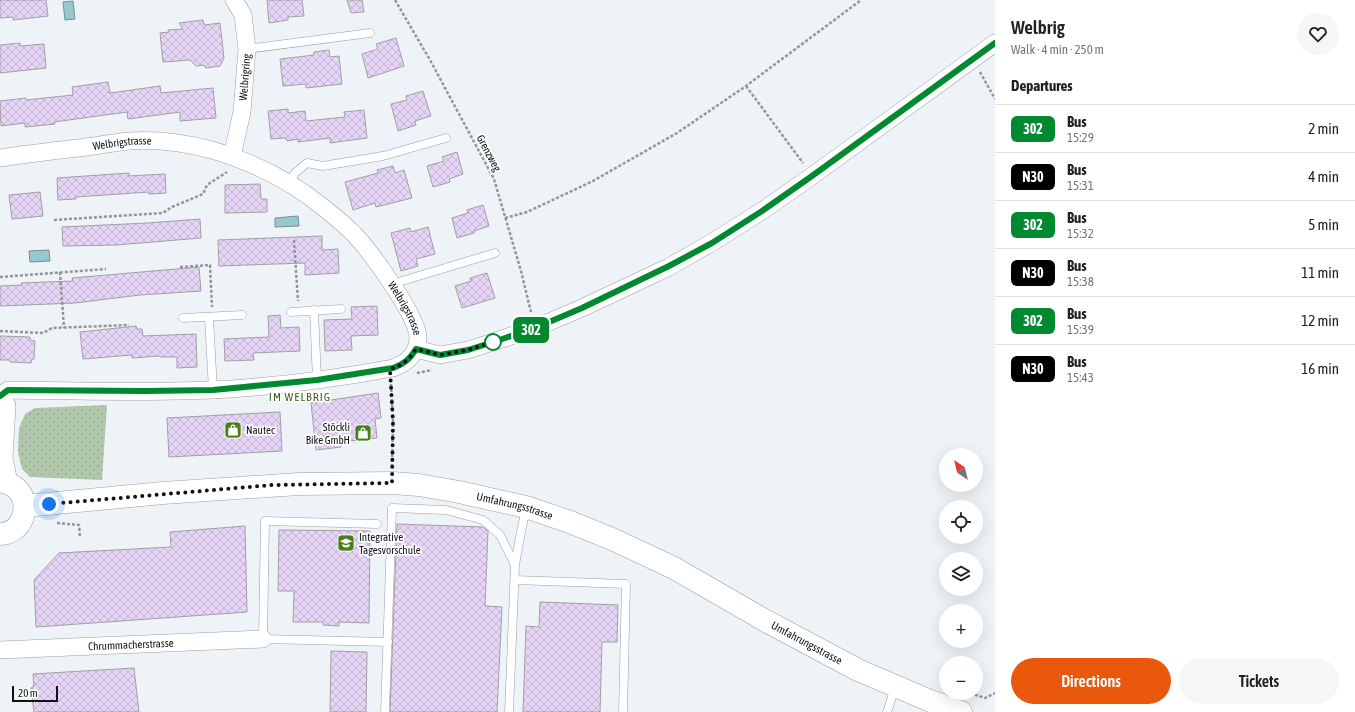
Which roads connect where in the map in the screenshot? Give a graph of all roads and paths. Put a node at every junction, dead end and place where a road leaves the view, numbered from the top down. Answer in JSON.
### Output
{"nodes":[{"id":1,"x":234,"y":0,"type":"edge"},
{"id":2,"x":395,"y":0,"type":"edge"},
{"id":3,"x":861,"y":0,"type":"edge"},
{"id":4,"x":370,"y":33,"type":"dead end"},
{"id":5,"x":995,"y":43,"type":"edge"},
{"id":6,"x":247,"y":49,"type":"junction"},
{"id":7,"x":973,"y":60,"type":"junction"},
{"id":8,"x":746,"y":86,"type":"junction"},
{"id":9,"x":995,"y":99,"type":"edge"},
{"id":10,"x":446,"y":138,"type":"dead end"},
{"id":11,"x":232,"y":156,"type":"junction"},
{"id":12,"x":0,"y":158,"type":"edge"},
{"id":13,"x":812,"y":176,"type":"junction"},
{"id":14,"x":289,"y":184,"type":"junction"},
{"id":15,"x":505,"y":218,"type":"junction"},
{"id":16,"x":54,"y":220,"type":"dead end"},
{"id":17,"x":294,"y":240,"type":"dead end"},
{"id":18,"x":495,"y":252,"type":"dead end"},
{"id":19,"x":180,"y":267,"type":"dead end"},
{"id":20,"x":106,"y":269,"type":"dead end"},
{"id":21,"x":60,"y":272,"type":"junction"},
{"id":22,"x":0,"y":277,"type":"edge"},
{"id":23,"x":392,"y":284,"type":"junction"},
{"id":24,"x":341,"y":309,"type":"dead end"},
{"id":25,"x":314,"y":310,"type":"junction"},
{"id":26,"x":295,"y":311,"type":"joint"},
{"id":27,"x":242,"y":316,"type":"dead end"},
{"id":28,"x":183,"y":318,"type":"dead end"},
{"id":29,"x":211,"y":318,"type":"junction"},
{"id":30,"x":129,"y":325,"type":"dead end"},
{"id":31,"x":64,"y":328,"type":"junction"},
{"id":32,"x":535,"y":328,"type":"junction"},
{"id":33,"x":0,"y":331,"type":"edge"},
{"id":34,"x":416,"y":349,"type":"junction"},
{"id":35,"x":390,"y":369,"type":"junction"},
{"id":36,"x":317,"y":380,"type":"junction"},
{"id":37,"x":213,"y":390,"type":"junction"},
{"id":38,"x":0,"y":396,"type":"edge"},
{"id":39,"x":0,"y":400,"type":"edge"},
{"id":40,"x":5,"y":482,"type":"edge"},
{"id":41,"x":392,"y":483,"type":"junction"},
{"id":42,"x":25,"y":506,"type":"junction"},
{"id":43,"x":526,"y":507,"type":"junction"},
{"id":44,"x":51,"y":520,"type":"dead end"},
{"id":45,"x":377,"y":524,"type":"dead end"},
{"id":46,"x":0,"y":534,"type":"edge"},
{"id":47,"x":80,"y":538,"type":"dead end"},
{"id":48,"x":516,"y":565,"type":"junction"},
{"id":49,"x":515,"y":580,"type":"junction"},
{"id":50,"x":263,"y":639,"type":"junction"},
{"id":51,"x":388,"y":642,"type":"junction"},
{"id":52,"x":0,"y":650,"type":"edge"},
{"id":53,"x":895,"y":687,"type":"junction"},
{"id":54,"x":995,"y":694,"type":"edge"},
{"id":55,"x":983,"y":697,"type":"edge"},
{"id":56,"x":385,"y":712,"type":"edge"},
{"id":57,"x":509,"y":712,"type":"edge"},
{"id":58,"x":623,"y":712,"type":"edge"},
{"id":59,"x":887,"y":712,"type":"edge"},
{"id":60,"x":960,"y":712,"type":"edge"}],
"edges":[{"from":1,"to":6,"type":"street","name":"Welbrigring"},
{"from":2,"to":15,"type":"path","name":"Grenzweg"},
{"from":3,"to":8,"type":"path"},
{"from":4,"to":6,"type":"lane"},
{"from":5,"to":7,"type":"street"},
{"from":6,"to":11,"type":"street","name":"Welbrigring"},
{"from":7,"to":9,"type":"path"},
{"from":7,"to":13,"type":"street"},
{"from":8,"to":13,"type":"path"},
{"from":8,"to":15,"type":"path"},
{"from":10,"to":14,"type":"lane"},
{"from":11,"to":12,"type":"street","name":"Welbrigstrasse"},
{"from":11,"to":14,"type":"street","name":"Welbrigstrasse"},
{"from":11,"to":16,"type":"path"},
{"from":13,"to":32,"type":"street"},
{"from":14,"to":23,"type":"street","name":"Welbrigstrasse"},
{"from":15,"to":32,"type":"path","name":"Grenzweg"},
{"from":17,"to":26,"type":"path"},
{"from":18,"to":23,"type":"lane"},
{"from":19,"to":29,"type":"path"},
{"from":20,"to":21,"type":"path"},
{"from":21,"to":22,"type":"path"},
{"from":21,"to":31,"type":"path"},
{"from":23,"to":34,"type":"street","name":"Welbrigstrasse"},
{"from":24,"to":25,"type":"lane"},
{"from":25,"to":26,"type":"lane"},
{"from":25,"to":36,"type":"lane"},
{"from":27,"to":29,"type":"lane"},
{"from":28,"to":29,"type":"lane"},
{"from":29,"to":37,"type":"lane"},
{"from":30,"to":31,"type":"path"},
{"from":31,"to":33,"type":"path"},
{"from":32,"to":34,"type":"street"},
{"from":34,"to":35,"type":"street","name":"Welbrigstrasse"},
{"from":35,"to":36,"type":"street","name":"Welbrigstrasse"},
{"from":35,"to":41,"type":"path"},
{"from":36,"to":37,"type":"street","name":"Welbrigstrasse"},
{"from":37,"to":38,"type":"street","name":"Welbrigstrasse"},
{"from":39,"to":40,"type":"street"},
{"from":40,"to":42,"type":"main road"},
{"from":41,"to":42,"type":"main road","name":"Umfahrungsstrasse"},
{"from":41,"to":43,"type":"main road","name":"Umfahrungsstrasse"},
{"from":42,"to":46,"type":"main road"},
{"from":43,"to":48,"type":"lane"},
{"from":43,"to":53,"type":"main road","name":"Umfahrungsstrasse"},
{"from":44,"to":47,"type":"path"},
{"from":45,"to":50,"type":"lane"},
{"from":48,"to":49,"type":"lane"},
{"from":48,"to":51,"type":"lane"},
{"from":49,"to":57,"type":"lane"},
{"from":49,"to":58,"type":"lane"},
{"from":50,"to":51,"type":"lane"},
{"from":50,"to":52,"type":"street","name":"Chrummacherstrasse"},
{"from":51,"to":56,"type":"lane"},
{"from":53,"to":59,"type":"lane"},
{"from":53,"to":60,"type":"main road","name":"Umfahrungsstrasse"},
{"from":54,"to":55,"type":"path"}]}
